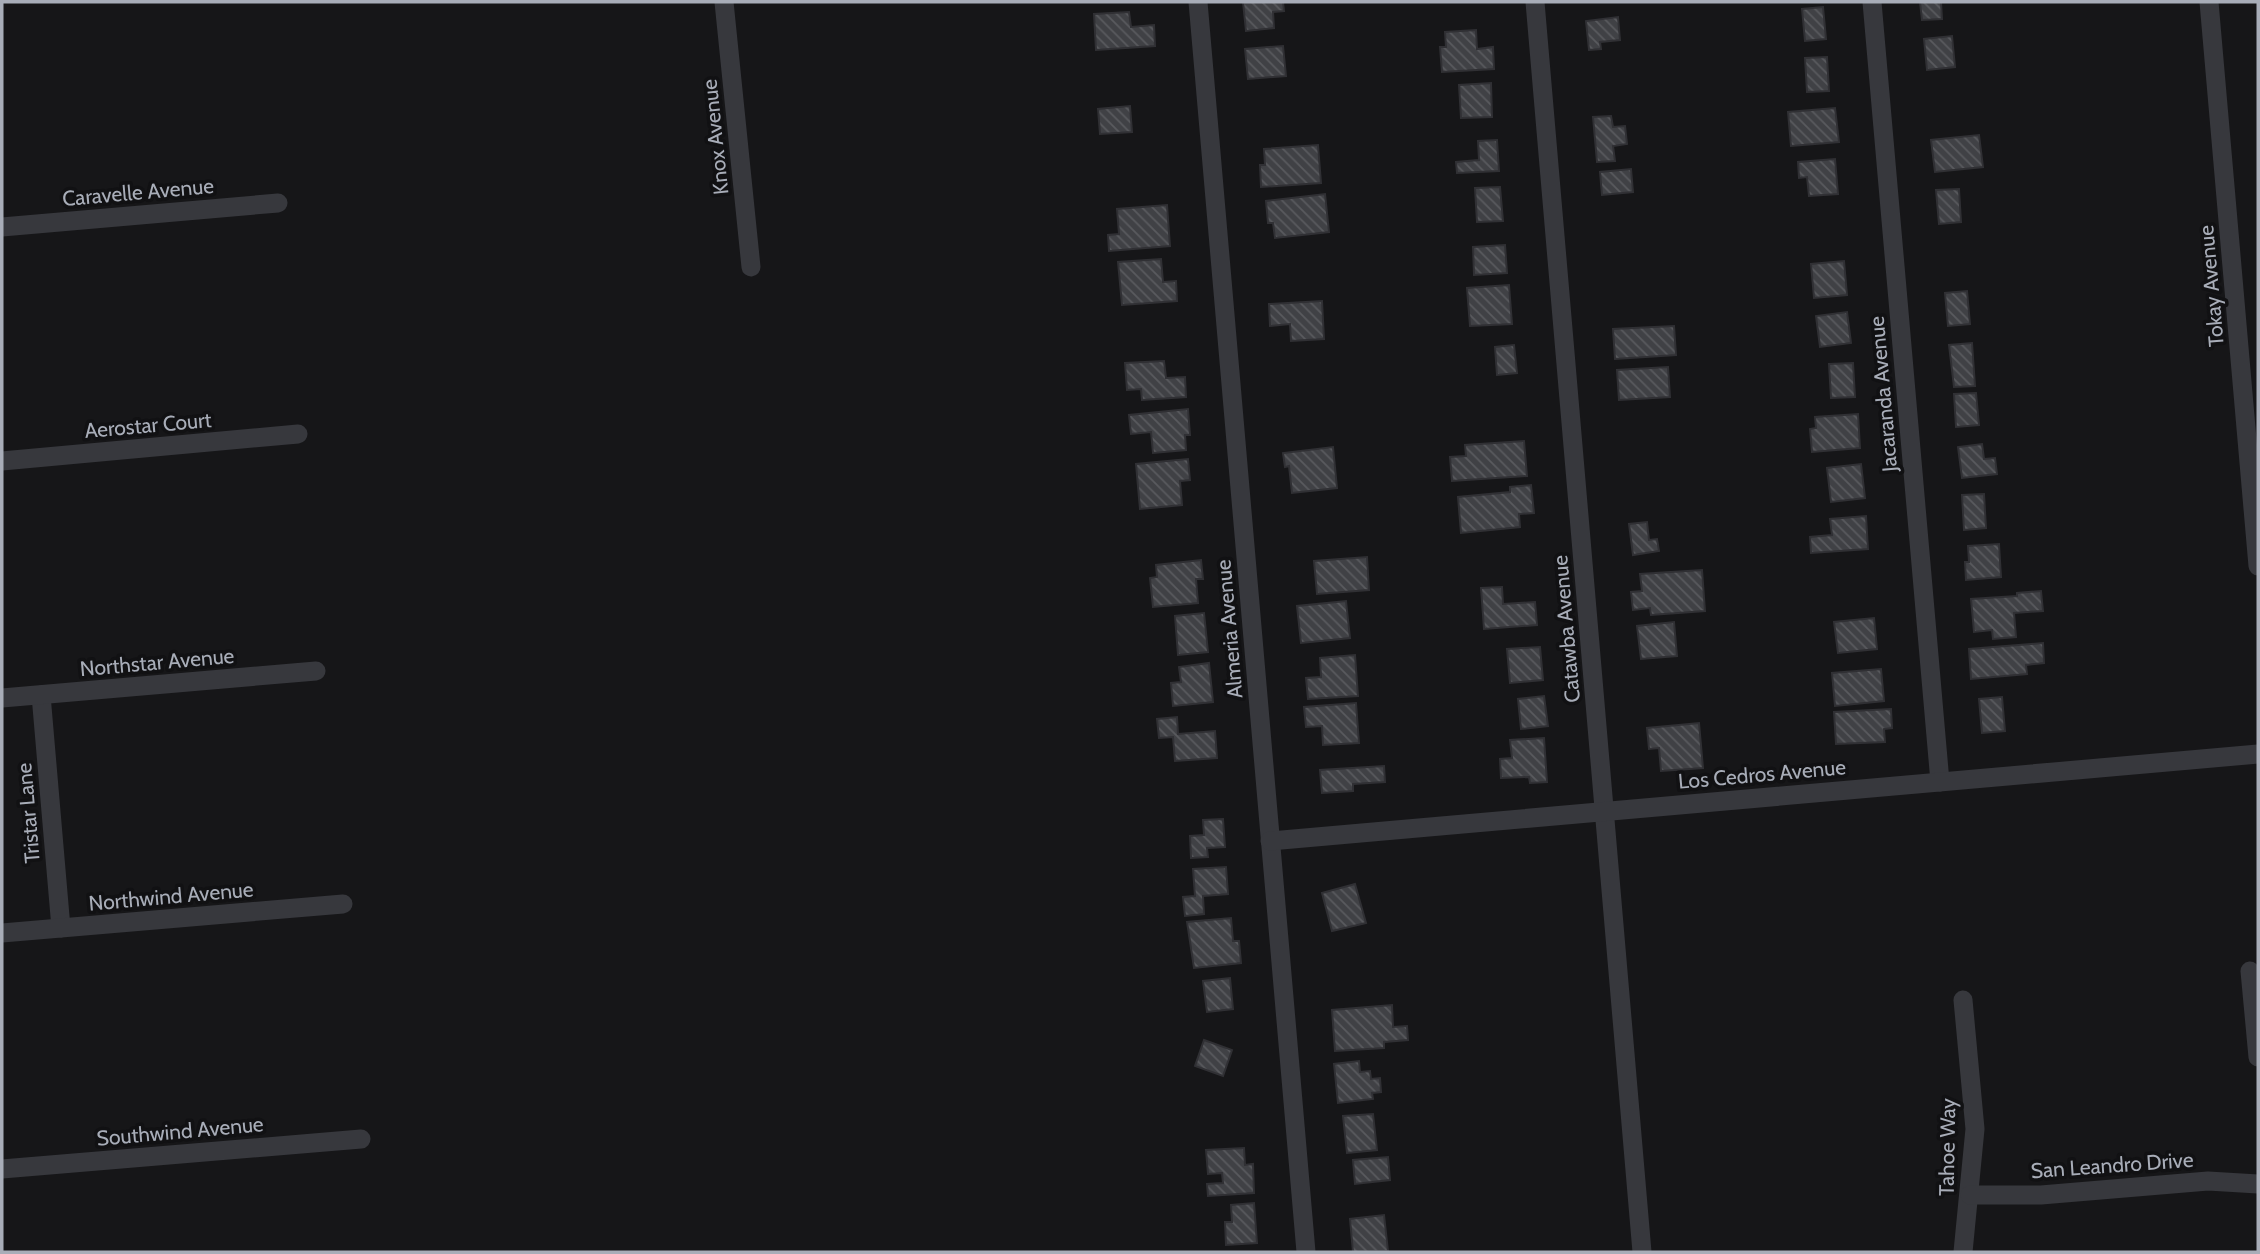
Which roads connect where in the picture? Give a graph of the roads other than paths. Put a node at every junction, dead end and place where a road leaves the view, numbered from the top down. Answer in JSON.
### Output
{"nodes":[{"id":1,"x":724,"y":2,"type":"edge"},
{"id":2,"x":1198,"y":2,"type":"edge"},
{"id":3,"x":1535,"y":2,"type":"edge"},
{"id":4,"x":1871,"y":2,"type":"edge"},
{"id":5,"x":2209,"y":2,"type":"edge"},
{"id":6,"x":278,"y":203,"type":"dead end"},
{"id":7,"x":2,"y":227,"type":"edge"},
{"id":8,"x":751,"y":267,"type":"dead end"},
{"id":9,"x":298,"y":434,"type":"dead end"},
{"id":10,"x":2,"y":460,"type":"edge"},
{"id":11,"x":2258,"y":566,"type":"edge"},
{"id":12,"x":316,"y":671,"type":"dead end"},
{"id":13,"x":41,"y":695,"type":"junction"},
{"id":14,"x":2,"y":698,"type":"edge"},
{"id":15,"x":2258,"y":754,"type":"edge"},
{"id":16,"x":1940,"y":782,"type":"junction"},
{"id":17,"x":1604,"y":811,"type":"junction"},
{"id":18,"x":1270,"y":841,"type":"junction"},
{"id":19,"x":343,"y":904,"type":"dead end"},
{"id":20,"x":61,"y":928,"type":"junction"},
{"id":21,"x":2,"y":933,"type":"edge"},
{"id":22,"x":2250,"y":971,"type":"dead end"},
{"id":23,"x":1963,"y":1000,"type":"dead end"},
{"id":24,"x":2258,"y":1057,"type":"edge"},
{"id":25,"x":361,"y":1139,"type":"dead end"},
{"id":26,"x":2,"y":1169,"type":"edge"},
{"id":27,"x":2258,"y":1184,"type":"edge"},
{"id":28,"x":1970,"y":1195,"type":"junction"},
{"id":29,"x":1306,"y":1252,"type":"edge"},
{"id":30,"x":1642,"y":1252,"type":"edge"},
{"id":31,"x":1964,"y":1252,"type":"edge"}],
"edges":[{"from":1,"to":8,"type":"street","name":"Knox Avenue"},
{"from":2,"to":18,"type":"street","name":"Almeria Avenue"},
{"from":3,"to":17,"type":"street","name":"Catawba Avenue"},
{"from":4,"to":16,"type":"street","name":"Jacaranda Avenue"},
{"from":5,"to":11,"type":"street","name":"Tokay Avenue"},
{"from":6,"to":7,"type":"street","name":"Caravelle Avenue"},
{"from":9,"to":10,"type":"street","name":"Aerostar Court"},
{"from":12,"to":13,"type":"street","name":"Northstar Avenue"},
{"from":13,"to":14,"type":"street","name":"Northstar Avenue"},
{"from":13,"to":20,"type":"street","name":"Tristar Lane"},
{"from":15,"to":16,"type":"street","name":"Los Cedros Avenue"},
{"from":16,"to":17,"type":"street","name":"Los Cedros Avenue"},
{"from":17,"to":18,"type":"street","name":"Los Cedros Avenue"},
{"from":17,"to":30,"type":"street","name":"Catawba Avenue"},
{"from":18,"to":29,"type":"street","name":"Almeria Avenue"},
{"from":19,"to":20,"type":"street","name":"Northwind Avenue"},
{"from":20,"to":21,"type":"street","name":"Northwind Avenue"},
{"from":22,"to":24,"type":"street"},
{"from":23,"to":28,"type":"street","name":"Tahoe Way"},
{"from":25,"to":26,"type":"street","name":"Southwind Avenue"},
{"from":27,"to":28,"type":"street","name":"San Leandro Drive"},
{"from":28,"to":31,"type":"street","name":"Tahoe Way"}]}
